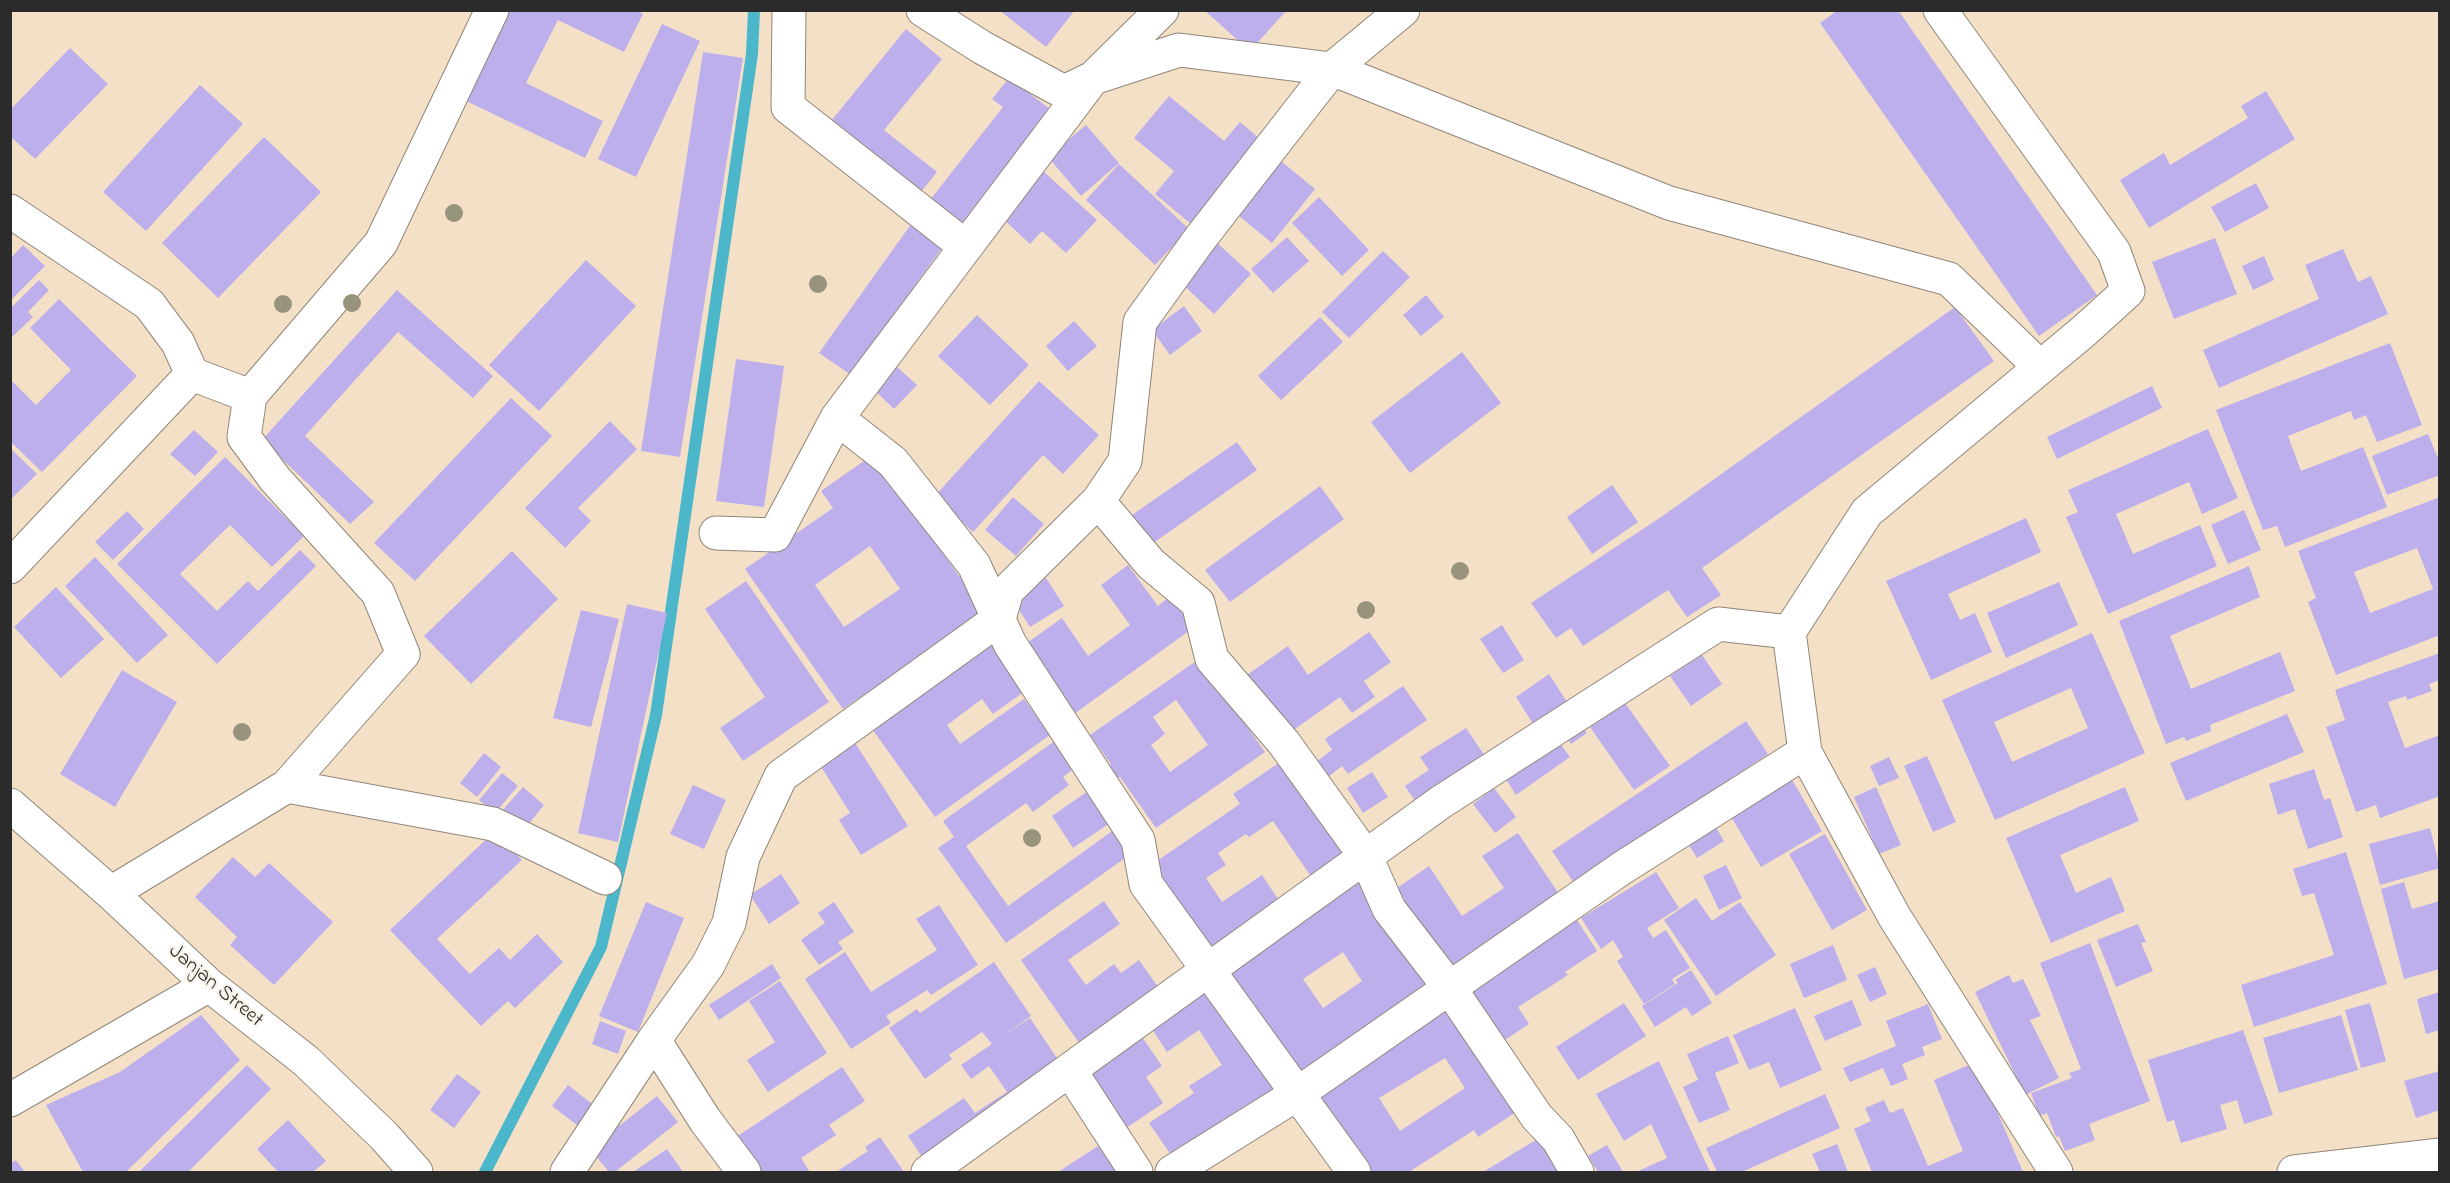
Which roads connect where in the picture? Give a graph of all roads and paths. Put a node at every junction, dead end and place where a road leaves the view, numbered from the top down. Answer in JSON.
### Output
{"nodes":[{"id":1,"x":492,"y":10,"type":"edge"},
{"id":2,"x":789,"y":10,"type":"edge"},
{"id":3,"x":923,"y":10,"type":"edge"},
{"id":4,"x":1162,"y":10,"type":"edge"},
{"id":5,"x":1403,"y":10,"type":"edge"},
{"id":6,"x":1940,"y":10,"type":"edge"},
{"id":7,"x":1332,"y":69,"type":"junction"},
{"id":8,"x":1093,"y":78,"type":"junction"},
{"id":9,"x":10,"y":211,"type":"edge"},
{"id":10,"x":966,"y":248,"type":"junction"},
{"id":11,"x":2039,"y":366,"type":"junction"},
{"id":12,"x":192,"y":374,"type":"junction"},
{"id":13,"x":250,"y":396,"type":"junction"},
{"id":14,"x":837,"y":418,"type":"junction"},
{"id":15,"x":1098,"y":501,"type":"junction"},
{"id":16,"x":716,"y":533,"type":"dead end"},
{"id":17,"x":10,"y":567,"type":"edge"},
{"id":18,"x":999,"y":619,"type":"junction"},
{"id":19,"x":1789,"y":632,"type":"junction"},
{"id":20,"x":1805,"y":752,"type":"junction"},
{"id":21,"x":287,"y":786,"type":"junction"},
{"id":22,"x":10,"y":805,"type":"edge"},
{"id":23,"x":1366,"y":857,"type":"junction"},
{"id":24,"x":605,"y":878,"type":"dead end"},
{"id":25,"x":111,"y":893,"type":"junction"},
{"id":26,"x":1209,"y":968,"type":"junction"},
{"id":27,"x":209,"y":985,"type":"junction"},
{"id":28,"x":1449,"y":987,"type":"junction"},
{"id":29,"x":654,"y":1040,"type":"junction"},
{"id":30,"x":1071,"y":1072,"type":"junction"},
{"id":31,"x":1297,"y":1094,"type":"junction"},
{"id":32,"x":10,"y":1100,"type":"edge"},
{"id":33,"x":2439,"y":1155,"type":"edge"},
{"id":34,"x":416,"y":1173,"type":"edge"},
{"id":35,"x":567,"y":1173,"type":"edge"},
{"id":36,"x":744,"y":1173,"type":"edge"},
{"id":37,"x":928,"y":1173,"type":"edge"},
{"id":38,"x":1136,"y":1173,"type":"edge"},
{"id":39,"x":1172,"y":1173,"type":"edge"},
{"id":40,"x":1354,"y":1173,"type":"edge"},
{"id":41,"x":1577,"y":1173,"type":"edge"},
{"id":42,"x":2056,"y":1173,"type":"edge"},
{"id":43,"x":2294,"y":1173,"type":"edge"}],
"edges":[{"from":1,"to":13,"type":"street"},
{"from":2,"to":10,"type":"street"},
{"from":3,"to":8,"type":"street"},
{"from":4,"to":8,"type":"street"},
{"from":5,"to":7,"type":"street"},
{"from":6,"to":11,"type":"street"},
{"from":7,"to":8,"type":"street"},
{"from":7,"to":11,"type":"street"},
{"from":7,"to":15,"type":"street"},
{"from":8,"to":10,"type":"street"},
{"from":9,"to":12,"type":"street"},
{"from":10,"to":14,"type":"street"},
{"from":11,"to":19,"type":"street"},
{"from":12,"to":13,"type":"street"},
{"from":12,"to":17,"type":"street"},
{"from":13,"to":21,"type":"street"},
{"from":14,"to":16,"type":"street"},
{"from":14,"to":18,"type":"street"},
{"from":15,"to":18,"type":"street"},
{"from":15,"to":23,"type":"street"},
{"from":18,"to":26,"type":"street"},
{"from":18,"to":29,"type":"street"},
{"from":19,"to":20,"type":"street"},
{"from":19,"to":23,"type":"street"},
{"from":20,"to":28,"type":"street"},
{"from":20,"to":42,"type":"street"},
{"from":21,"to":24,"type":"street"},
{"from":21,"to":25,"type":"street"},
{"from":22,"to":25,"type":"street","name":"Janjan Street"},
{"from":23,"to":26,"type":"street"},
{"from":23,"to":28,"type":"street"},
{"from":25,"to":27,"type":"street","name":"Janjan Street"},
{"from":26,"to":30,"type":"street"},
{"from":26,"to":31,"type":"street"},
{"from":27,"to":32,"type":"street"},
{"from":27,"to":34,"type":"street","name":"Janjan Street"},
{"from":28,"to":31,"type":"street"},
{"from":28,"to":41,"type":"street"},
{"from":29,"to":35,"type":"street"},
{"from":29,"to":36,"type":"street"},
{"from":30,"to":37,"type":"street"},
{"from":30,"to":38,"type":"street"},
{"from":31,"to":39,"type":"street"},
{"from":31,"to":40,"type":"street"},
{"from":33,"to":43,"type":"street"}]}
